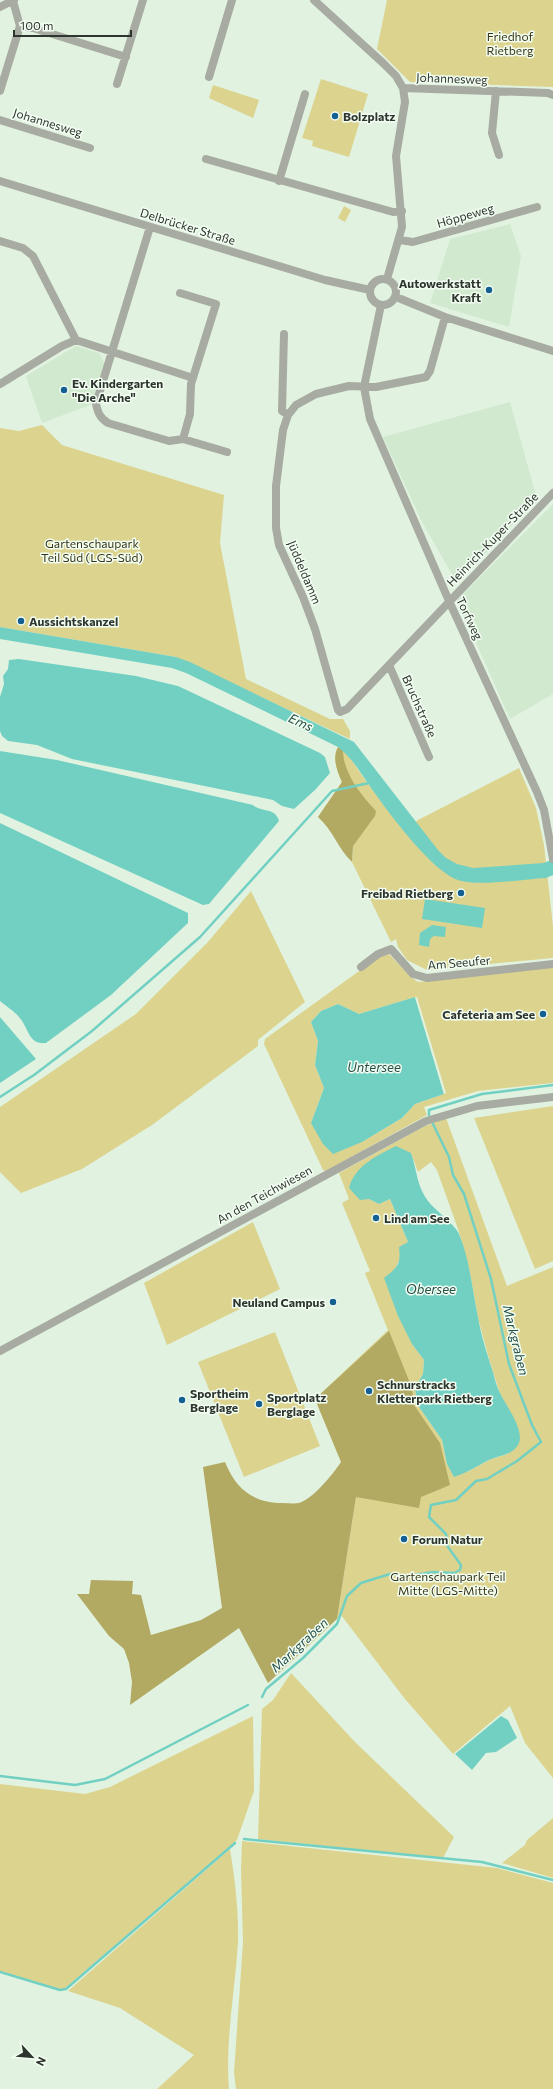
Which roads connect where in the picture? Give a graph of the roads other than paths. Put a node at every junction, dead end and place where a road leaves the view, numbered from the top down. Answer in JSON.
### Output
{"nodes":[{"id":1,"x":14,"y":0,"type":"edge"},
{"id":2,"x":143,"y":0,"type":"edge"},
{"id":3,"x":232,"y":0,"type":"edge"},
{"id":4,"x":314,"y":0,"type":"edge"},
{"id":5,"x":0,"y":7,"type":"edge"},
{"id":6,"x":20,"y":26,"type":"junction"},
{"id":7,"x":126,"y":57,"type":"junction"},
{"id":8,"x":209,"y":77,"type":"dead end"},
{"id":9,"x":117,"y":84,"type":"dead end"},
{"id":10,"x":402,"y":88,"type":"junction"},
{"id":11,"x":0,"y":91,"type":"edge"},
{"id":12,"x":496,"y":91,"type":"junction"},
{"id":13,"x":305,"y":94,"type":"dead end"},
{"id":14,"x":553,"y":95,"type":"edge"},
{"id":15,"x":0,"y":120,"type":"edge"},
{"id":16,"x":90,"y":148,"type":"dead end"},
{"id":17,"x":499,"y":155,"type":"dead end"},
{"id":18,"x":206,"y":159,"type":"dead end"},
{"id":19,"x":0,"y":181,"type":"edge"},
{"id":20,"x":279,"y":181,"type":"junction"},
{"id":21,"x":537,"y":207,"type":"dead end"},
{"id":22,"x":402,"y":211,"type":"junction"},
{"id":23,"x":150,"y":227,"type":"junction"},
{"id":24,"x":400,"y":240,"type":"junction"},
{"id":25,"x":0,"y":241,"type":"edge"},
{"id":26,"x":387,"y":279,"type":"junction"},
{"id":27,"x":370,"y":290,"type":"junction"},
{"id":28,"x":180,"y":294,"type":"dead end"},
{"id":29,"x":396,"y":297,"type":"junction"},
{"id":30,"x":381,"y":305,"type":"junction"},
{"id":31,"x":445,"y":317,"type":"junction"},
{"id":32,"x":284,"y":334,"type":"dead end"},
{"id":33,"x":76,"y":340,"type":"junction"},
{"id":34,"x":553,"y":351,"type":"edge"},
{"id":35,"x":112,"y":352,"type":"junction"},
{"id":36,"x":193,"y":378,"type":"junction"},
{"id":37,"x":0,"y":384,"type":"edge"},
{"id":38,"x":364,"y":387,"type":"junction"},
{"id":39,"x":288,"y":415,"type":"junction"},
{"id":40,"x":183,"y":439,"type":"junction"},
{"id":41,"x":227,"y":452,"type":"dead end"},
{"id":42,"x":553,"y":493,"type":"edge"},
{"id":43,"x":449,"y":601,"type":"junction"},
{"id":44,"x":389,"y":665,"type":"junction"},
{"id":45,"x":340,"y":712,"type":"joint"},
{"id":46,"x":429,"y":757,"type":"dead end"},
{"id":47,"x":552,"y":842,"type":"edge"},
{"id":48,"x":553,"y":856,"type":"edge"},
{"id":49,"x":553,"y":964,"type":"edge"},
{"id":50,"x":361,"y":967,"type":"dead end"},
{"id":51,"x":553,"y":1097,"type":"edge"},
{"id":52,"x":0,"y":1351,"type":"edge"}],
"edges":[{"from":1,"to":5,"type":"street"},
{"from":1,"to":6,"type":"street"},
{"from":2,"to":7,"type":"street"},
{"from":3,"to":8,"type":"street"},
{"from":4,"to":10,"type":"street","name":"Johannesweg"},
{"from":6,"to":7,"type":"street"},
{"from":6,"to":11,"type":"street"},
{"from":7,"to":9,"type":"street"},
{"from":10,"to":12,"type":"street","name":"Johannesweg"},
{"from":10,"to":22,"type":"street"},
{"from":12,"to":14,"type":"street","name":"Johannesweg"},
{"from":12,"to":17,"type":"street"},
{"from":13,"to":20,"type":"street"},
{"from":15,"to":16,"type":"street","name":"Johannesweg"},
{"from":18,"to":20,"type":"street"},
{"from":19,"to":23,"type":"street","name":"Delbrücker Straße"},
{"from":20,"to":22,"type":"street"},
{"from":21,"to":24,"type":"street","name":"Höppeweg"},
{"from":22,"to":24,"type":"street"},
{"from":23,"to":27,"type":"street","name":"Delbrücker Straße"},
{"from":23,"to":35,"type":"street"},
{"from":24,"to":26,"type":"street"},
{"from":25,"to":33,"type":"street"},
{"from":26,"to":27,"type":"street"},
{"from":26,"to":29,"type":"street"},
{"from":27,"to":30,"type":"street"},
{"from":28,"to":36,"type":"street"},
{"from":29,"to":30,"type":"street"},
{"from":29,"to":31,"type":"street"},
{"from":30,"to":38,"type":"street","name":"Torfweg"},
{"from":31,"to":34,"type":"street"},
{"from":31,"to":38,"type":"street"},
{"from":32,"to":39,"type":"street"},
{"from":33,"to":35,"type":"street"},
{"from":33,"to":37,"type":"street"},
{"from":35,"to":36,"type":"street"},
{"from":35,"to":40,"type":"street"},
{"from":36,"to":40,"type":"street"},
{"from":38,"to":39,"type":"street"},
{"from":38,"to":43,"type":"street","name":"Torfweg"},
{"from":39,"to":45,"type":"street","name":"Jüddeldamm"},
{"from":40,"to":41,"type":"street"},
{"from":42,"to":43,"type":"street","name":"Heinrich-Kuper-Straße"},
{"from":43,"to":44,"type":"street","name":"Bruchstraße"},
{"from":43,"to":47,"type":"street","name":"Torfweg"},
{"from":44,"to":45,"type":"street","name":"Bruchstraße"},
{"from":44,"to":46,"type":"street","name":"Bruchstraße"},
{"from":47,"to":48,"type":"street","name":"Torfweg"},
{"from":49,"to":50,"type":"street","name":"Am Seeufer"},
{"from":51,"to":52,"type":"street","name":"An den Teichwiesen"}]}
